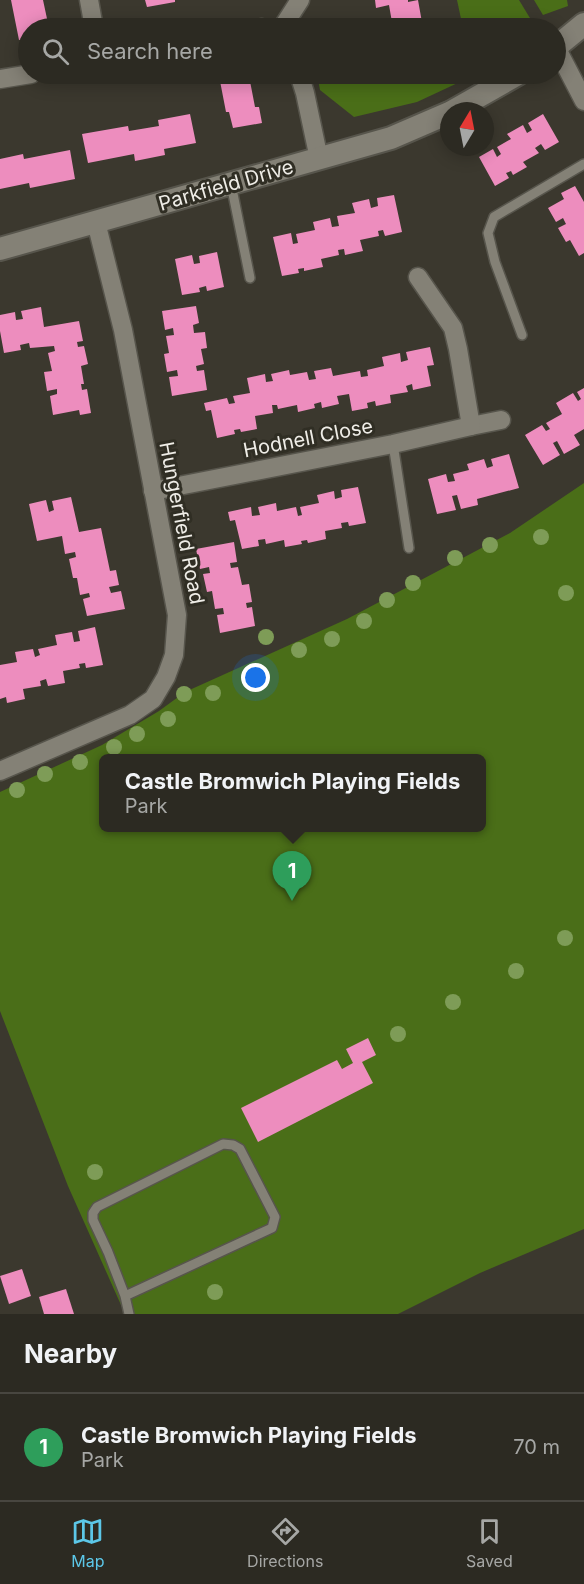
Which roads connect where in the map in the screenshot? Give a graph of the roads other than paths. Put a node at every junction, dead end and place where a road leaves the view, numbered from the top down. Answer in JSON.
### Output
{"nodes":[{"id":1,"x":89,"y":0,"type":"edge"},
{"id":2,"x":300,"y":0,"type":"edge"},
{"id":3,"x":92,"y":18,"type":"edge"},
{"id":4,"x":288,"y":18,"type":"edge"},
{"id":5,"x":584,"y":24,"type":"edge"},
{"id":6,"x":566,"y":38,"type":"edge"},
{"id":7,"x":566,"y":67,"type":"edge"},
{"id":8,"x":18,"y":76,"type":"edge"},
{"id":9,"x":0,"y":79,"type":"edge"},
{"id":10,"x":302,"y":84,"type":"edge"},
{"id":11,"x":500,"y":84,"type":"edge"},
{"id":12,"x":584,"y":101,"type":"edge"},
{"id":13,"x":469,"y":102,"type":"edge"},
{"id":14,"x":440,"y":117,"type":"edge"},
{"id":15,"x":319,"y":159,"type":"junction"},
{"id":16,"x":584,"y":164,"type":"edge"},
{"id":17,"x":231,"y":184,"type":"junction"},
{"id":18,"x":96,"y":222,"type":"junction"},
{"id":19,"x":0,"y":249,"type":"edge"},
{"id":20,"x":418,"y":277,"type":"dead end"},
{"id":21,"x":250,"y":278,"type":"dead end"},
{"id":22,"x":522,"y":335,"type":"dead end"},
{"id":23,"x":501,"y":420,"type":"dead end"},
{"id":24,"x":471,"y":426,"type":"junction"},
{"id":25,"x":393,"y":444,"type":"junction"},
{"id":26,"x":153,"y":491,"type":"junction"},
{"id":27,"x":409,"y":548,"type":"dead end"},
{"id":28,"x":0,"y":771,"type":"edge"},
{"id":29,"x":125,"y":1296,"type":"junction"},
{"id":30,"x":129,"y":1314,"type":"edge"}],
"edges":[{"from":1,"to":3,"type":"street"},
{"from":2,"to":4,"type":"street"},
{"from":5,"to":6,"type":"street"},
{"from":7,"to":12,"type":"street"},
{"from":8,"to":9,"type":"street"},
{"from":10,"to":15,"type":"street"},
{"from":11,"to":13,"type":"street"},
{"from":14,"to":15,"type":"street","name":"Parkfield Drive"},
{"from":15,"to":17,"type":"street","name":"Parkfield Drive"},
{"from":16,"to":22,"type":"lane"},
{"from":17,"to":18,"type":"street","name":"Parkfield Drive"},
{"from":17,"to":21,"type":"lane"},
{"from":18,"to":19,"type":"street","name":"Parkfield Drive"},
{"from":18,"to":26,"type":"street","name":"Hungerfield Road"},
{"from":20,"to":24,"type":"street"},
{"from":23,"to":24,"type":"street","name":"Hodnell Close"},
{"from":24,"to":25,"type":"street","name":"Hodnell Close"},
{"from":25,"to":26,"type":"street","name":"Hodnell Close"},
{"from":25,"to":27,"type":"lane"},
{"from":26,"to":28,"type":"street","name":"Hungerfield Road"},
{"from":29,"to":29,"type":"lane"},
{"from":29,"to":30,"type":"lane"}]}
